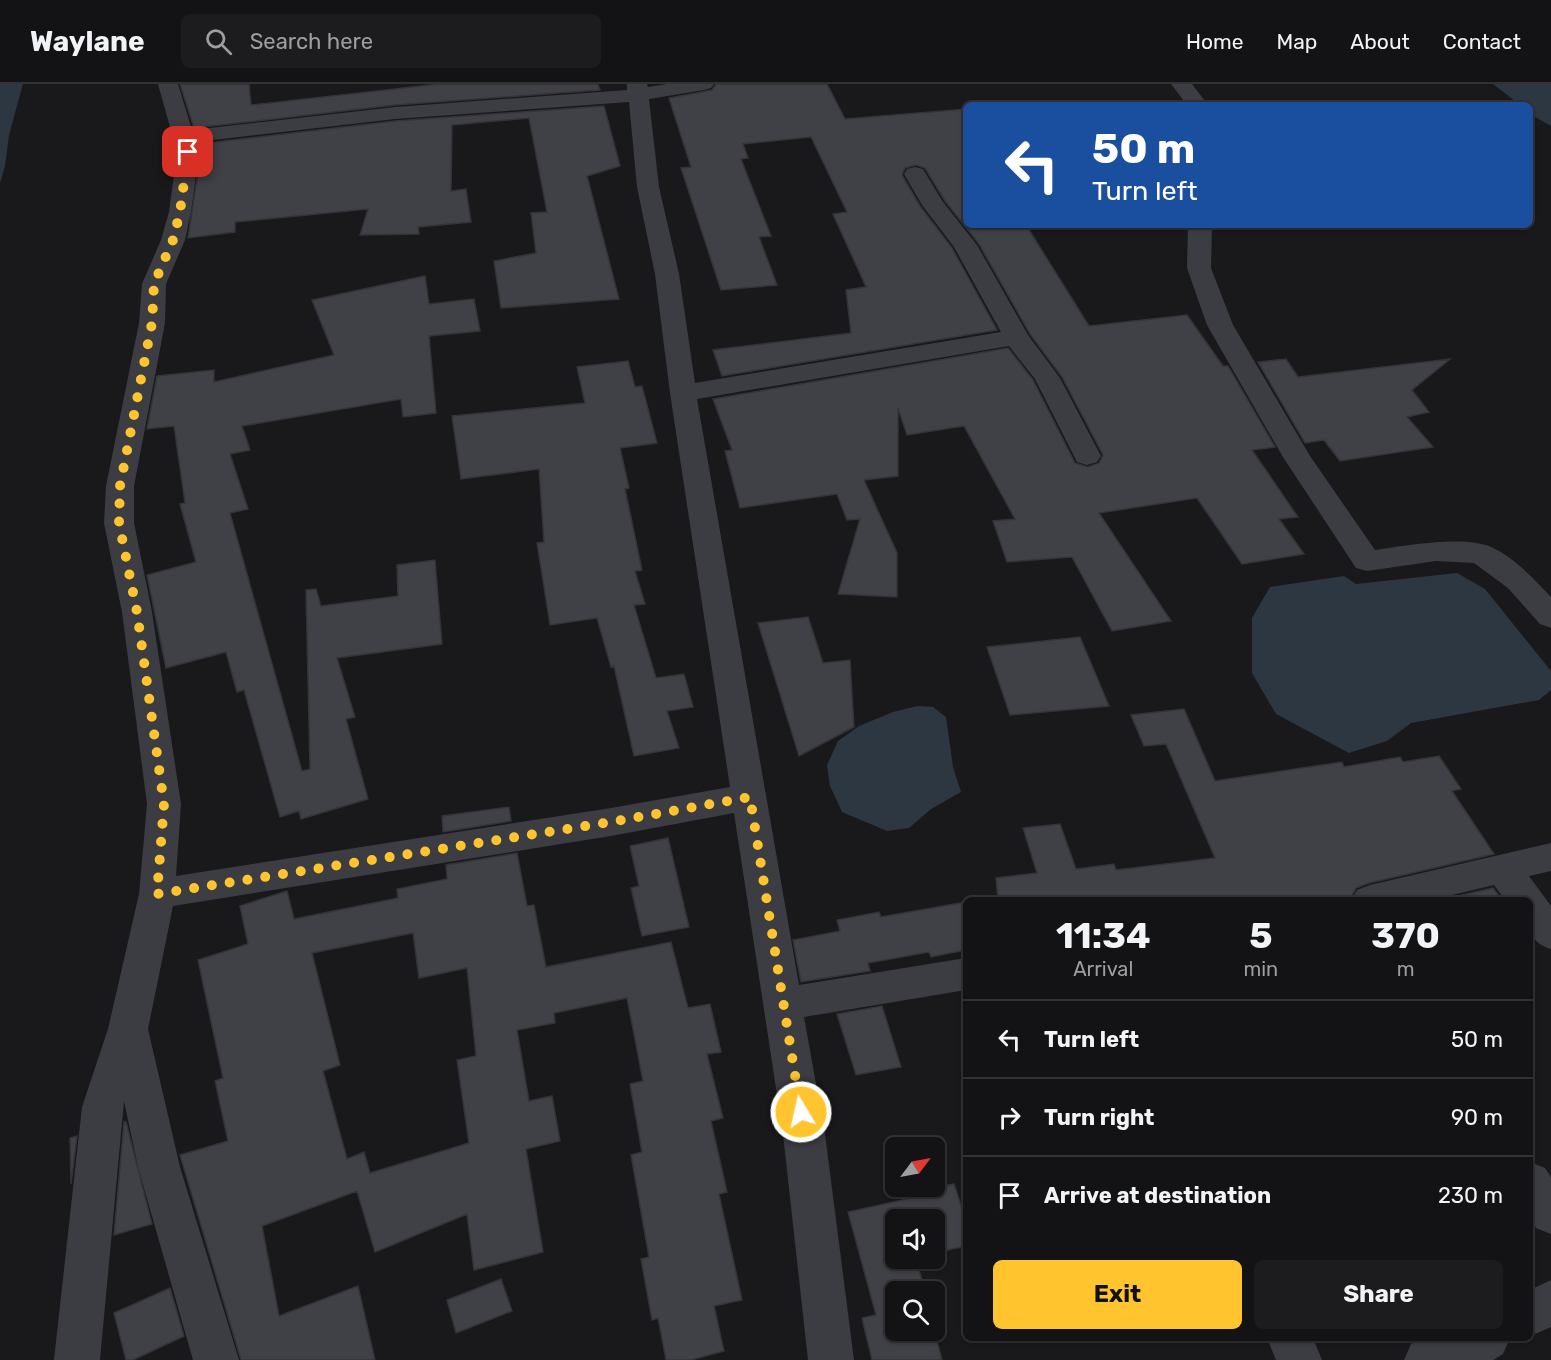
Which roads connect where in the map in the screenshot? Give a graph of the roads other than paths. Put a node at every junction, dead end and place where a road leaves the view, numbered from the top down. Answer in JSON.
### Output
{"nodes":[{"id":1,"x":168,"y":84,"type":"edge"},
{"id":2,"x":704,"y":84,"type":"edge"},
{"id":3,"x":1181,"y":84,"type":"edge"},
{"id":4,"x":638,"y":90,"type":"edge"},
{"id":5,"x":1196,"y":102,"type":"edge"},
{"id":6,"x":194,"y":136,"type":"dead end"},
{"id":7,"x":915,"y":174,"type":"dead end"},
{"id":8,"x":1200,"y":228,"type":"edge"},
{"id":9,"x":1016,"y":337,"type":"junction"},
{"id":10,"x":683,"y":393,"type":"junction"},
{"id":11,"x":1087,"y":456,"type":"dead end"},
{"id":12,"x":1551,"y":618,"type":"edge"},
{"id":13,"x":750,"y":797,"type":"junction"},
{"id":14,"x":1551,"y":857,"type":"edge"},
{"id":15,"x":1502,"y":869,"type":"junction"},
{"id":16,"x":157,"y":894,"type":"junction"},
{"id":17,"x":1383,"y":897,"type":"edge"},
{"id":18,"x":1524,"y":897,"type":"edge"},
{"id":19,"x":1533,"y":910,"type":"edge"},
{"id":20,"x":1551,"y":934,"type":"edge"},
{"id":21,"x":963,"y":974,"type":"edge"},
{"id":22,"x":783,"y":1004,"type":"junction"},
{"id":23,"x":128,"y":1029,"type":"junction"},
{"id":24,"x":1533,"y":1187,"type":"edge"},
{"id":25,"x":1551,"y":1214,"type":"edge"},
{"id":26,"x":1551,"y":1302,"type":"edge"},
{"id":27,"x":1533,"y":1312,"type":"edge"},
{"id":28,"x":1291,"y":1341,"type":"edge"},
{"id":29,"x":77,"y":1360,"type":"edge"},
{"id":30,"x":216,"y":1360,"type":"edge"},
{"id":31,"x":831,"y":1360,"type":"edge"},
{"id":32,"x":1299,"y":1360,"type":"edge"}],
"edges":[{"from":1,"to":16,"type":"street"},
{"from":2,"to":4,"type":"street"},
{"from":3,"to":5,"type":"street"},
{"from":4,"to":6,"type":"street"},
{"from":4,"to":10,"type":"street"},
{"from":7,"to":9,"type":"street"},
{"from":8,"to":12,"type":"street"},
{"from":9,"to":10,"type":"street"},
{"from":9,"to":11,"type":"street"},
{"from":10,"to":13,"type":"street"},
{"from":13,"to":16,"type":"street"},
{"from":13,"to":22,"type":"street"},
{"from":14,"to":15,"type":"street"},
{"from":15,"to":17,"type":"street"},
{"from":15,"to":18,"type":"street"},
{"from":16,"to":23,"type":"street"},
{"from":19,"to":20,"type":"street"},
{"from":21,"to":22,"type":"street"},
{"from":22,"to":31,"type":"street"},
{"from":23,"to":29,"type":"street"},
{"from":23,"to":30,"type":"street"},
{"from":24,"to":25,"type":"street"},
{"from":26,"to":27,"type":"street"},
{"from":28,"to":32,"type":"street"}]}
